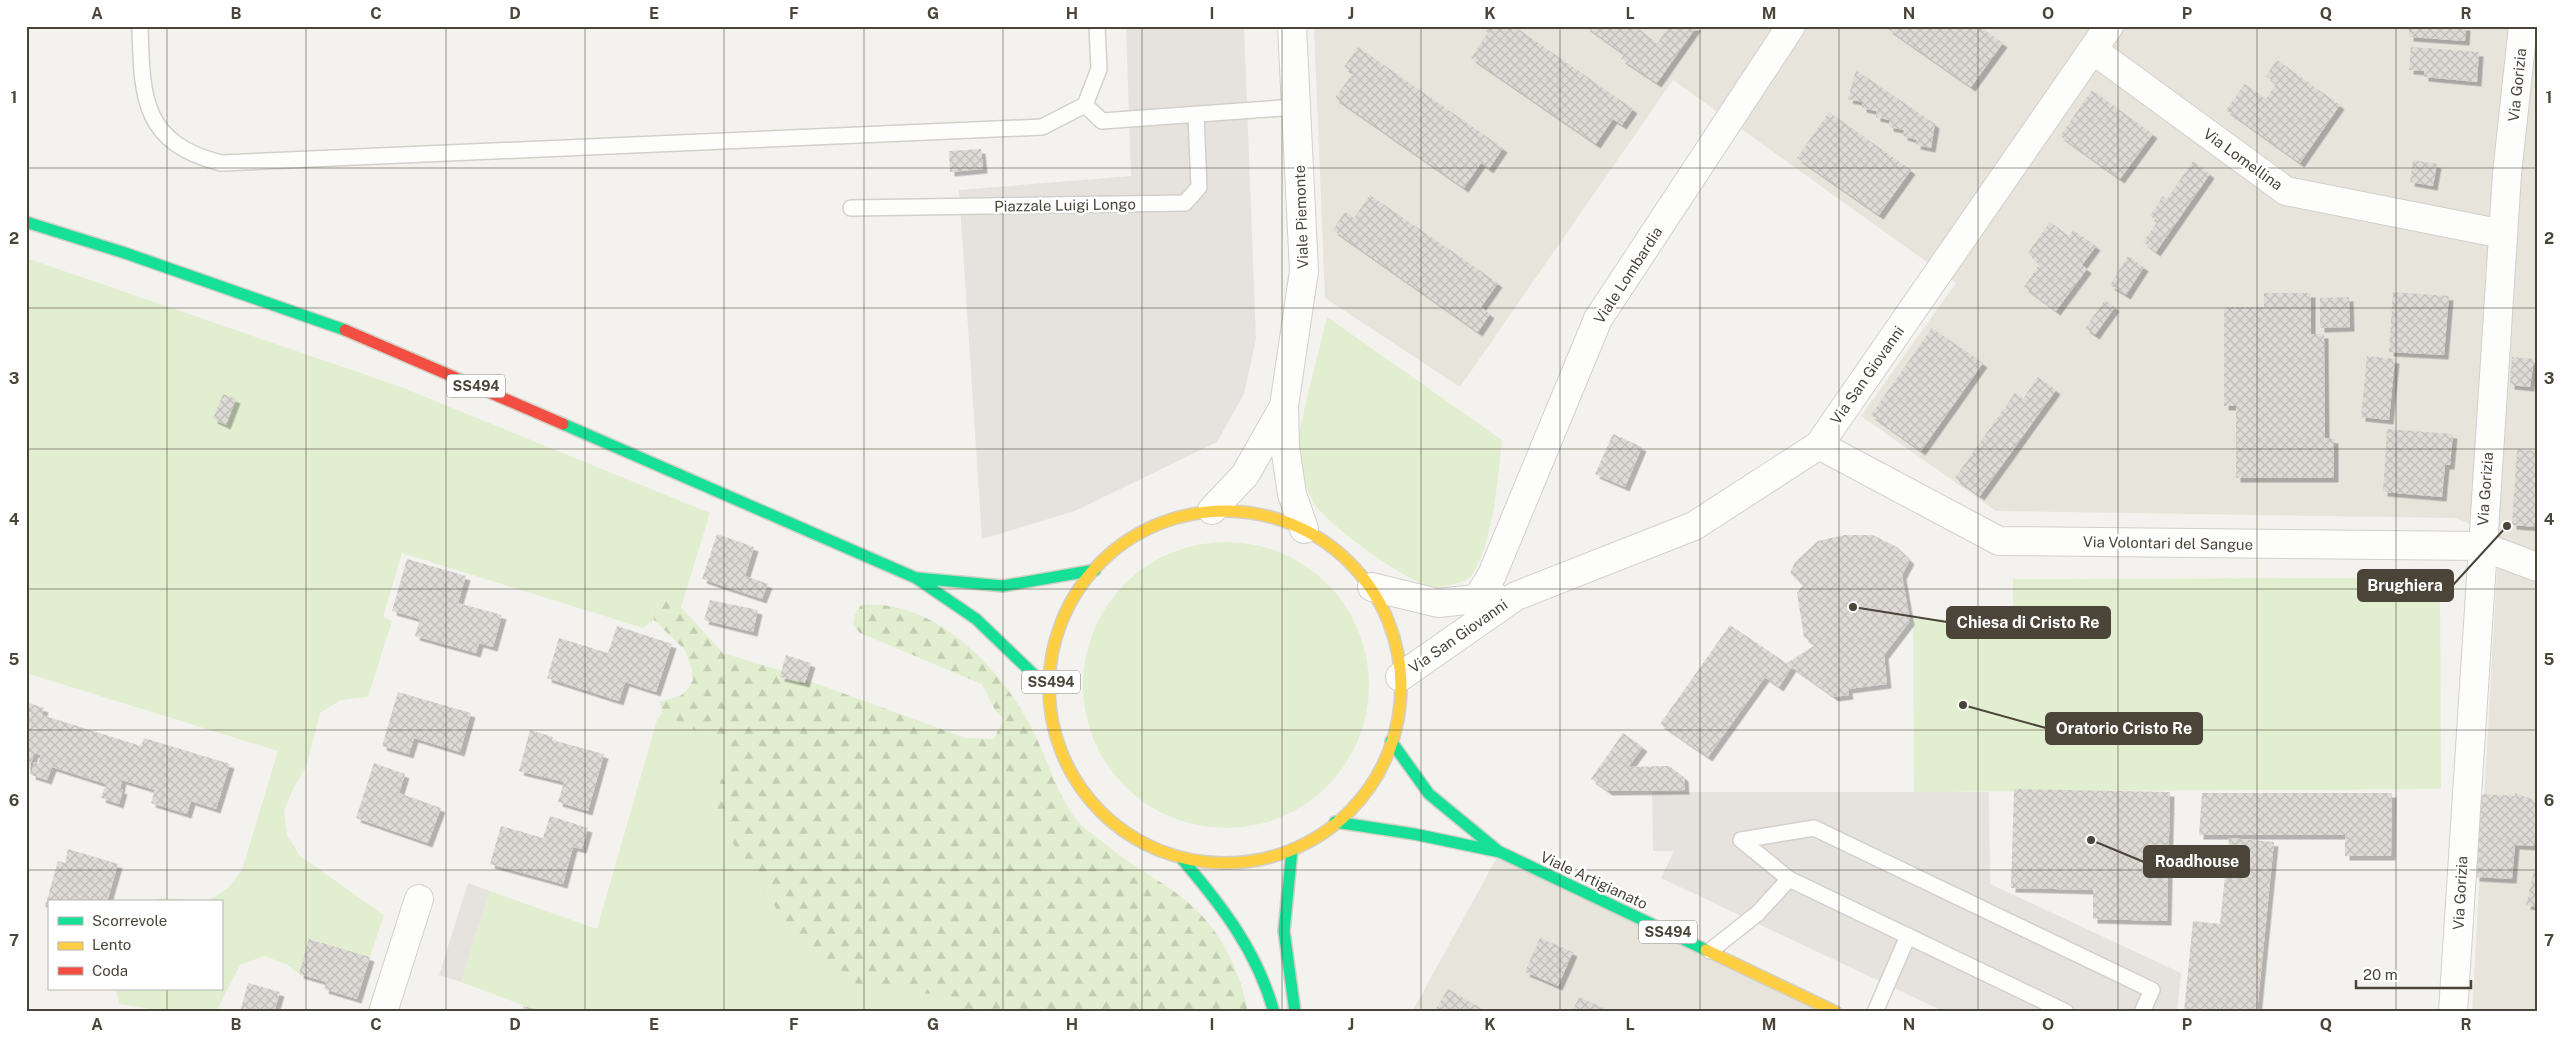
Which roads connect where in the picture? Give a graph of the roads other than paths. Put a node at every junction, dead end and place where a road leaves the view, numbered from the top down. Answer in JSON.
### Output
{"nodes":[{"id":1,"x":140,"y":26,"type":"edge"},
{"id":2,"x":1098,"y":26,"type":"edge"},
{"id":3,"x":1292,"y":26,"type":"edge"},
{"id":4,"x":1792,"y":26,"type":"edge"},
{"id":5,"x":2110,"y":26,"type":"edge"},
{"id":6,"x":2523,"y":26,"type":"edge"},
{"id":7,"x":2093,"y":50,"type":"junction"},
{"id":8,"x":1085,"y":105,"type":"junction"},
{"id":9,"x":1296,"y":107,"type":"junction"},
{"id":10,"x":1196,"y":115,"type":"junction"},
{"id":11,"x":851,"y":208,"type":"dead end"},
{"id":12,"x":26,"y":222,"type":"edge"},
{"id":13,"x":2503,"y":234,"type":"junction"},
{"id":14,"x":1284,"y":406,"type":"junction"},
{"id":15,"x":1819,"y":445,"type":"junction"},
{"id":16,"x":1212,"y":510,"type":"junction"},
{"id":17,"x":1304,"y":529,"type":"junction"},
{"id":18,"x":2481,"y":546,"type":"junction"},
{"id":19,"x":2537,"y":567,"type":"edge"},
{"id":20,"x":1095,"y":570,"type":"junction"},
{"id":21,"x":916,"y":578,"type":"junction"},
{"id":22,"x":1372,"y":587,"type":"junction"},
{"id":23,"x":1516,"y":596,"type":"junction"},
{"id":24,"x":1477,"y":599,"type":"junction"},
{"id":25,"x":1400,"y":677,"type":"junction"},
{"id":26,"x":1050,"y":690,"type":"junction"},
{"id":27,"x":1391,"y":741,"type":"junction"},
{"id":28,"x":1335,"y":822,"type":"junction"},
{"id":29,"x":1292,"y":850,"type":"junction"},
{"id":30,"x":1500,"y":852,"type":"junction"},
{"id":31,"x":1182,"y":859,"type":"junction"},
{"id":32,"x":1789,"y":879,"type":"junction"},
{"id":33,"x":419,"y":899,"type":"dead end"},
{"id":34,"x":1908,"y":936,"type":"junction"},
{"id":35,"x":1710,"y":951,"type":"junction"},
{"id":36,"x":2455,"y":1011,"type":"edge"},
{"id":37,"x":383,"y":1012,"type":"edge"},
{"id":38,"x":1274,"y":1012,"type":"edge"},
{"id":39,"x":1295,"y":1012,"type":"edge"},
{"id":40,"x":1836,"y":1012,"type":"edge"},
{"id":41,"x":1875,"y":1012,"type":"edge"},
{"id":42,"x":2066,"y":1012,"type":"edge"},
{"id":43,"x":2142,"y":1012,"type":"edge"}],
"edges":[{"from":1,"to":8,"type":"lane"},
{"from":2,"to":8,"type":"lane"},
{"from":3,"to":9,"type":"street","name":"Viale Piemonte"},
{"from":4,"to":24,"type":"street","name":"Viale Lombardia"},
{"from":5,"to":7,"type":"street","name":"Via San Giovanni"},
{"from":6,"to":13,"type":"street","name":"Via Gorizia"},
{"from":7,"to":13,"type":"street","name":"Via Lomellina"},
{"from":7,"to":15,"type":"street","name":"Via San Giovanni"},
{"from":8,"to":10,"type":"lane"},
{"from":9,"to":10,"type":"lane"},
{"from":9,"to":14,"type":"street","name":"Viale Piemonte"},
{"from":10,"to":11,"type":"lane","name":"Piazzale Luigi Longo"},
{"from":12,"to":21,"type":"main road","number":"SS494"},
{"from":13,"to":18,"type":"street","name":"Via Gorizia"},
{"from":14,"to":16,"type":"street","name":"Viale Piemonte"},
{"from":14,"to":17,"type":"street","name":"Viale Piemonte"},
{"from":15,"to":18,"type":"street","name":"Via Volontari del Sangue"},
{"from":15,"to":23,"type":"street","name":"Via San Giovanni"},
{"from":16,"to":17,"type":"main road","number":"SS494"},
{"from":16,"to":20,"type":"main road","number":"SS494"},
{"from":17,"to":22,"type":"main road","number":"SS494"},
{"from":18,"to":19,"type":"street","name":"Via Volontari del Sangue"},
{"from":18,"to":36,"type":"street","name":"Via Gorizia"},
{"from":20,"to":21,"type":"main road","number":"SS494"},
{"from":20,"to":26,"type":"main road","number":"SS494"},
{"from":21,"to":26,"type":"main road","number":"SS494"},
{"from":22,"to":24,"type":"street","name":"Via San Giovanni"},
{"from":22,"to":25,"type":"main road","number":"SS494"},
{"from":23,"to":24,"type":"street","name":"Via San Giovanni"},
{"from":23,"to":25,"type":"street","name":"Via San Giovanni"},
{"from":25,"to":27,"type":"main road","number":"SS494"},
{"from":26,"to":31,"type":"main road","number":"SS494"},
{"from":27,"to":28,"type":"main road","number":"SS494"},
{"from":27,"to":30,"type":"main road","name":"Viale Artigianato","number":"SS494"},
{"from":28,"to":29,"type":"main road","number":"SS494"},
{"from":28,"to":30,"type":"main road","name":"Viale Artigianato","number":"SS494"},
{"from":29,"to":31,"type":"main road","number":"SS494"},
{"from":29,"to":39,"type":"main road"},
{"from":30,"to":35,"type":"main road","name":"Viale Artigianato","number":"SS494"},
{"from":31,"to":38,"type":"main road"},
{"from":32,"to":34,"type":"lane"},
{"from":32,"to":35,"type":"lane"},
{"from":32,"to":43,"type":"lane"},
{"from":33,"to":37,"type":"street"},
{"from":34,"to":41,"type":"lane"},
{"from":34,"to":42,"type":"lane"},
{"from":35,"to":40,"type":"main road","name":"Viale Artigianato","number":"SS494"}]}
